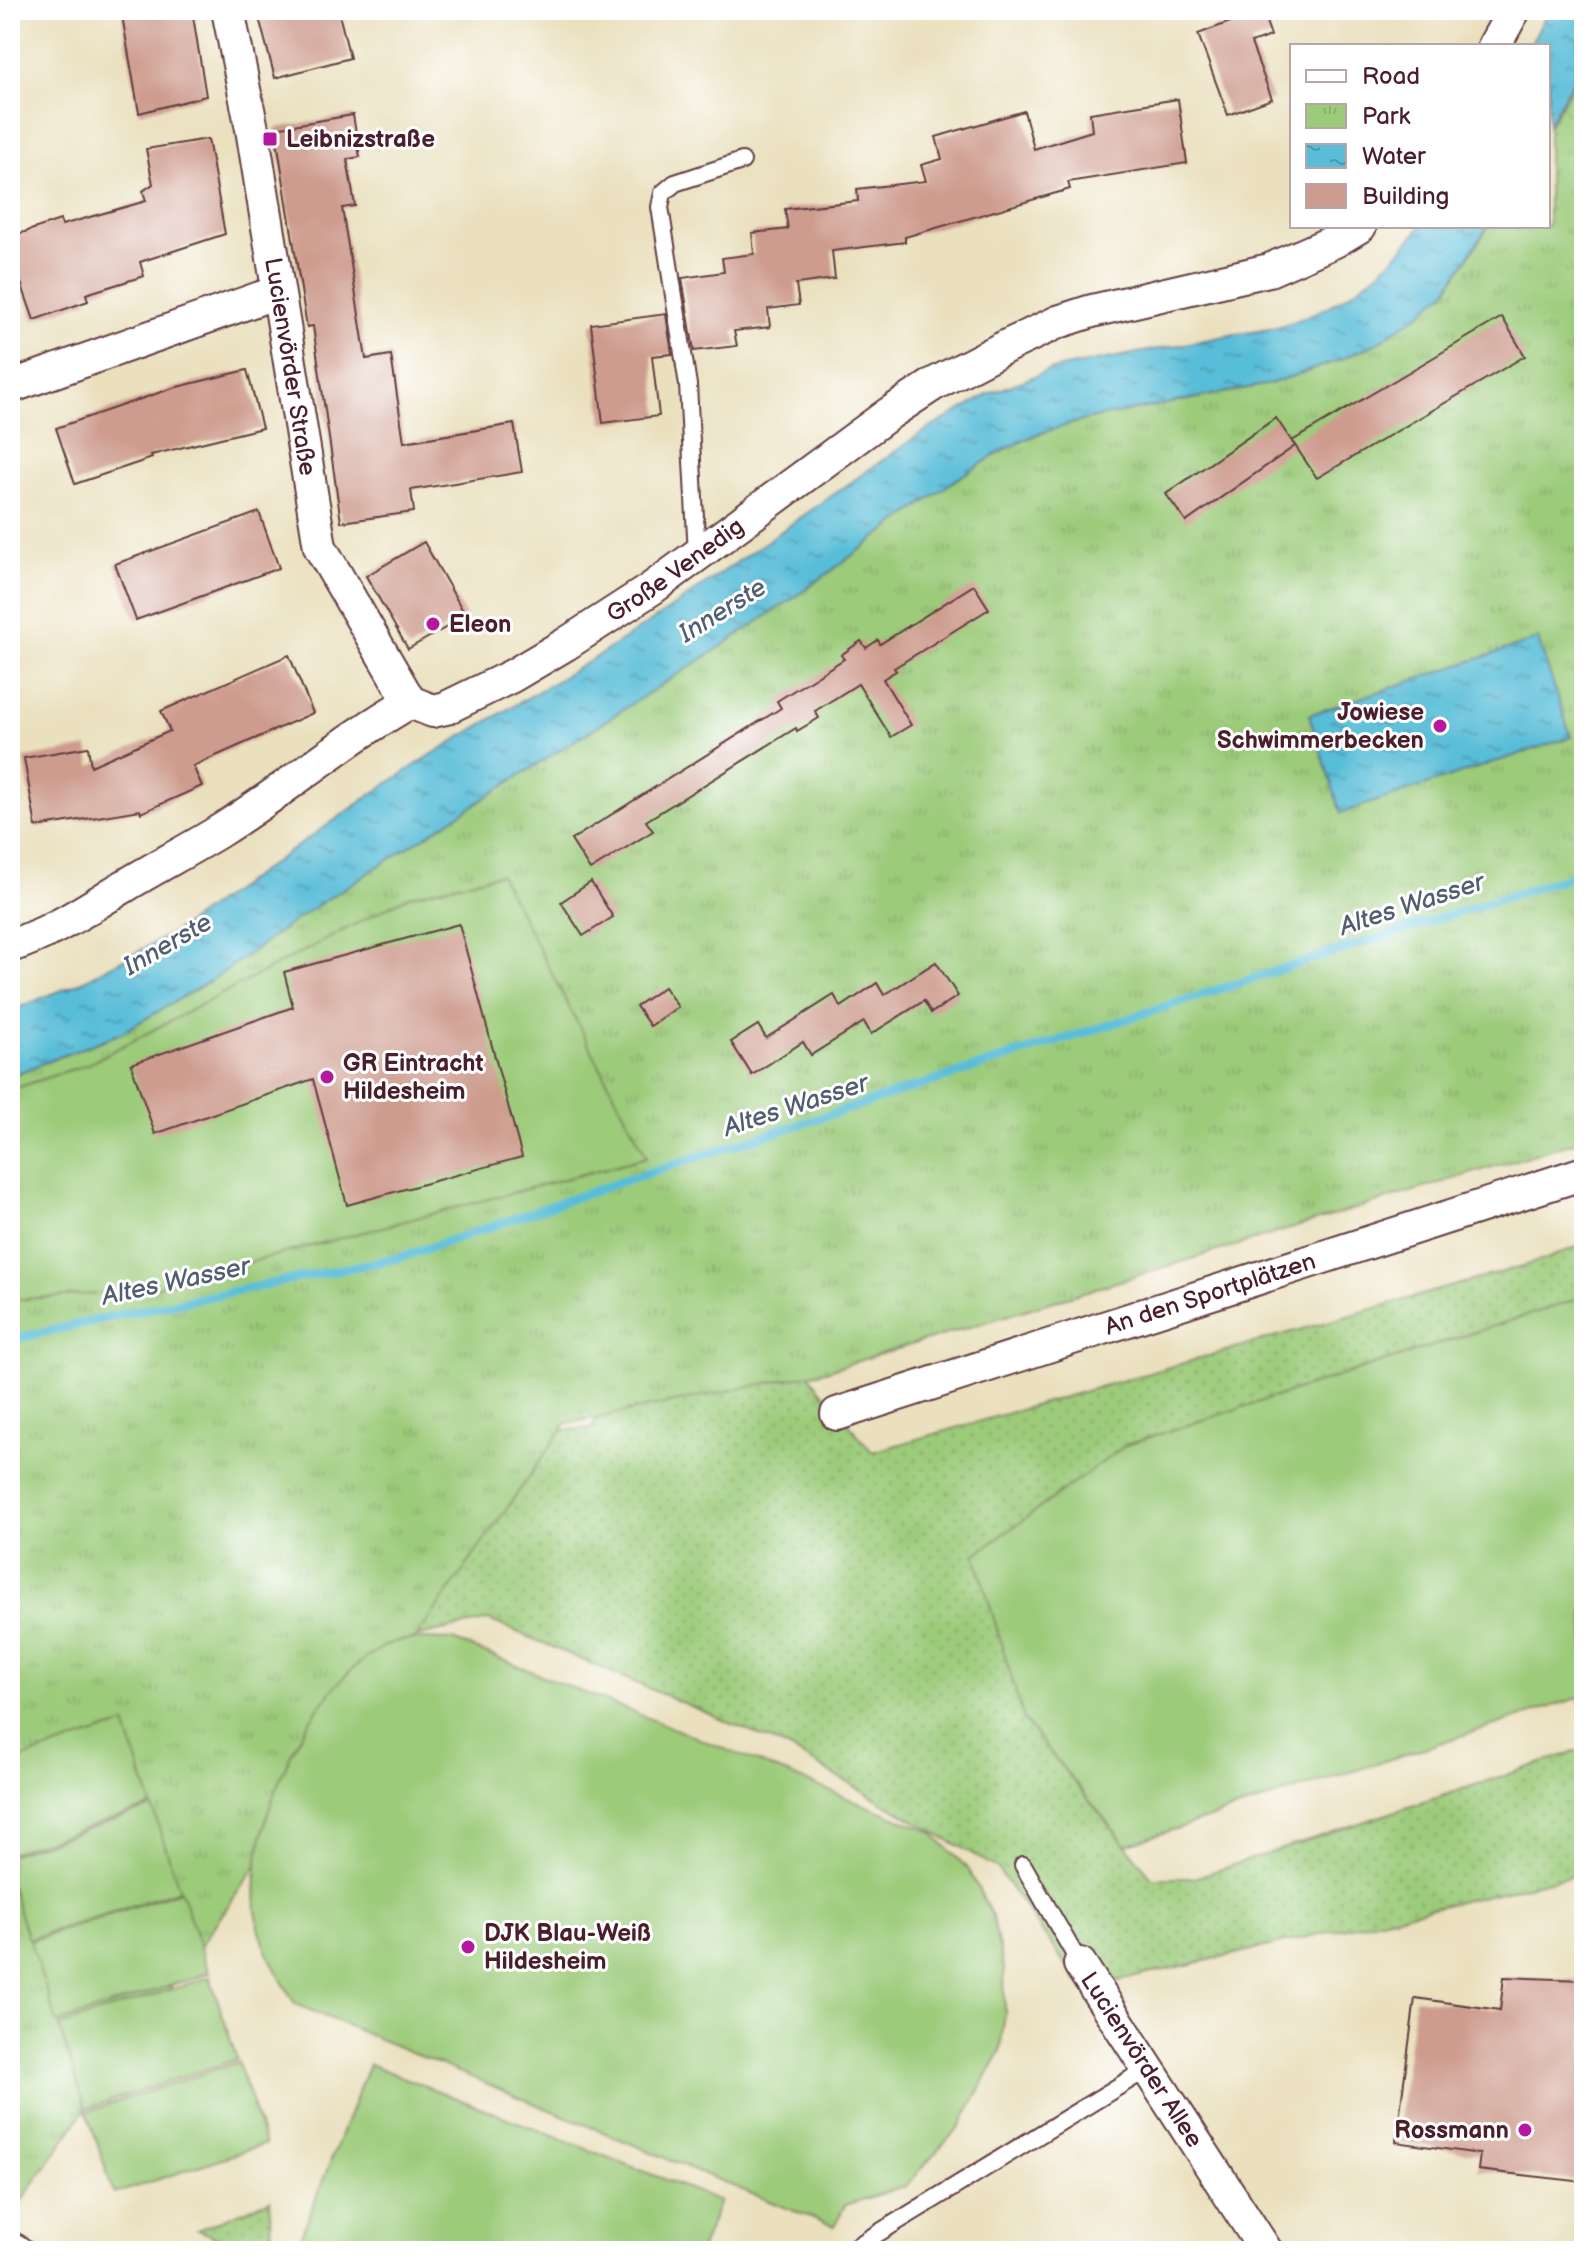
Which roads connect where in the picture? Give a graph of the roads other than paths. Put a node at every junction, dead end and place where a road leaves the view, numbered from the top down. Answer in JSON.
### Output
{"nodes":[{"id":1,"x":228,"y":10,"type":"edge"},
{"id":2,"x":1514,"y":10,"type":"edge"},
{"id":3,"x":1495,"y":44,"type":"edge"},
{"id":4,"x":742,"y":161,"type":"dead end"},
{"id":5,"x":1357,"y":228,"type":"edge"},
{"id":6,"x":277,"y":292,"type":"junction"},
{"id":7,"x":10,"y":387,"type":"edge"},
{"id":8,"x":697,"y":555,"type":"junction"},
{"id":9,"x":410,"y":702,"type":"junction"},
{"id":10,"x":10,"y":946,"type":"edge"},
{"id":11,"x":1584,"y":1173,"type":"edge"},
{"id":12,"x":837,"y":1414,"type":"dead end"},
{"id":13,"x":1023,"y":1865,"type":"dead end"},
{"id":14,"x":1080,"y":1964,"type":"joint"},
{"id":15,"x":1147,"y":2069,"type":"junction"},
{"id":16,"x":10,"y":2248,"type":"edge"},
{"id":17,"x":16,"y":2251,"type":"edge"},
{"id":18,"x":849,"y":2251,"type":"edge"},
{"id":19,"x":1266,"y":2251,"type":"edge"}],
"edges":[{"from":1,"to":6,"type":"street","name":"Lucienvörder Straße"},
{"from":2,"to":3,"type":"street"},
{"from":4,"to":8,"type":"lane"},
{"from":5,"to":8,"type":"street","name":"Große Venedig"},
{"from":6,"to":7,"type":"street"},
{"from":6,"to":9,"type":"street","name":"Lucienvörder Straße"},
{"from":8,"to":9,"type":"street","name":"Große Venedig"},
{"from":9,"to":10,"type":"street"},
{"from":11,"to":12,"type":"street","name":"An den Sportplätzen"},
{"from":13,"to":14,"type":"lane","name":"Lucienvörder Allee"},
{"from":14,"to":15,"type":"street","name":"Lucienvörder Allee"},
{"from":15,"to":18,"type":"lane"},
{"from":15,"to":19,"type":"street","name":"Lucienvörder Allee"},
{"from":16,"to":17,"type":"street"}]}
